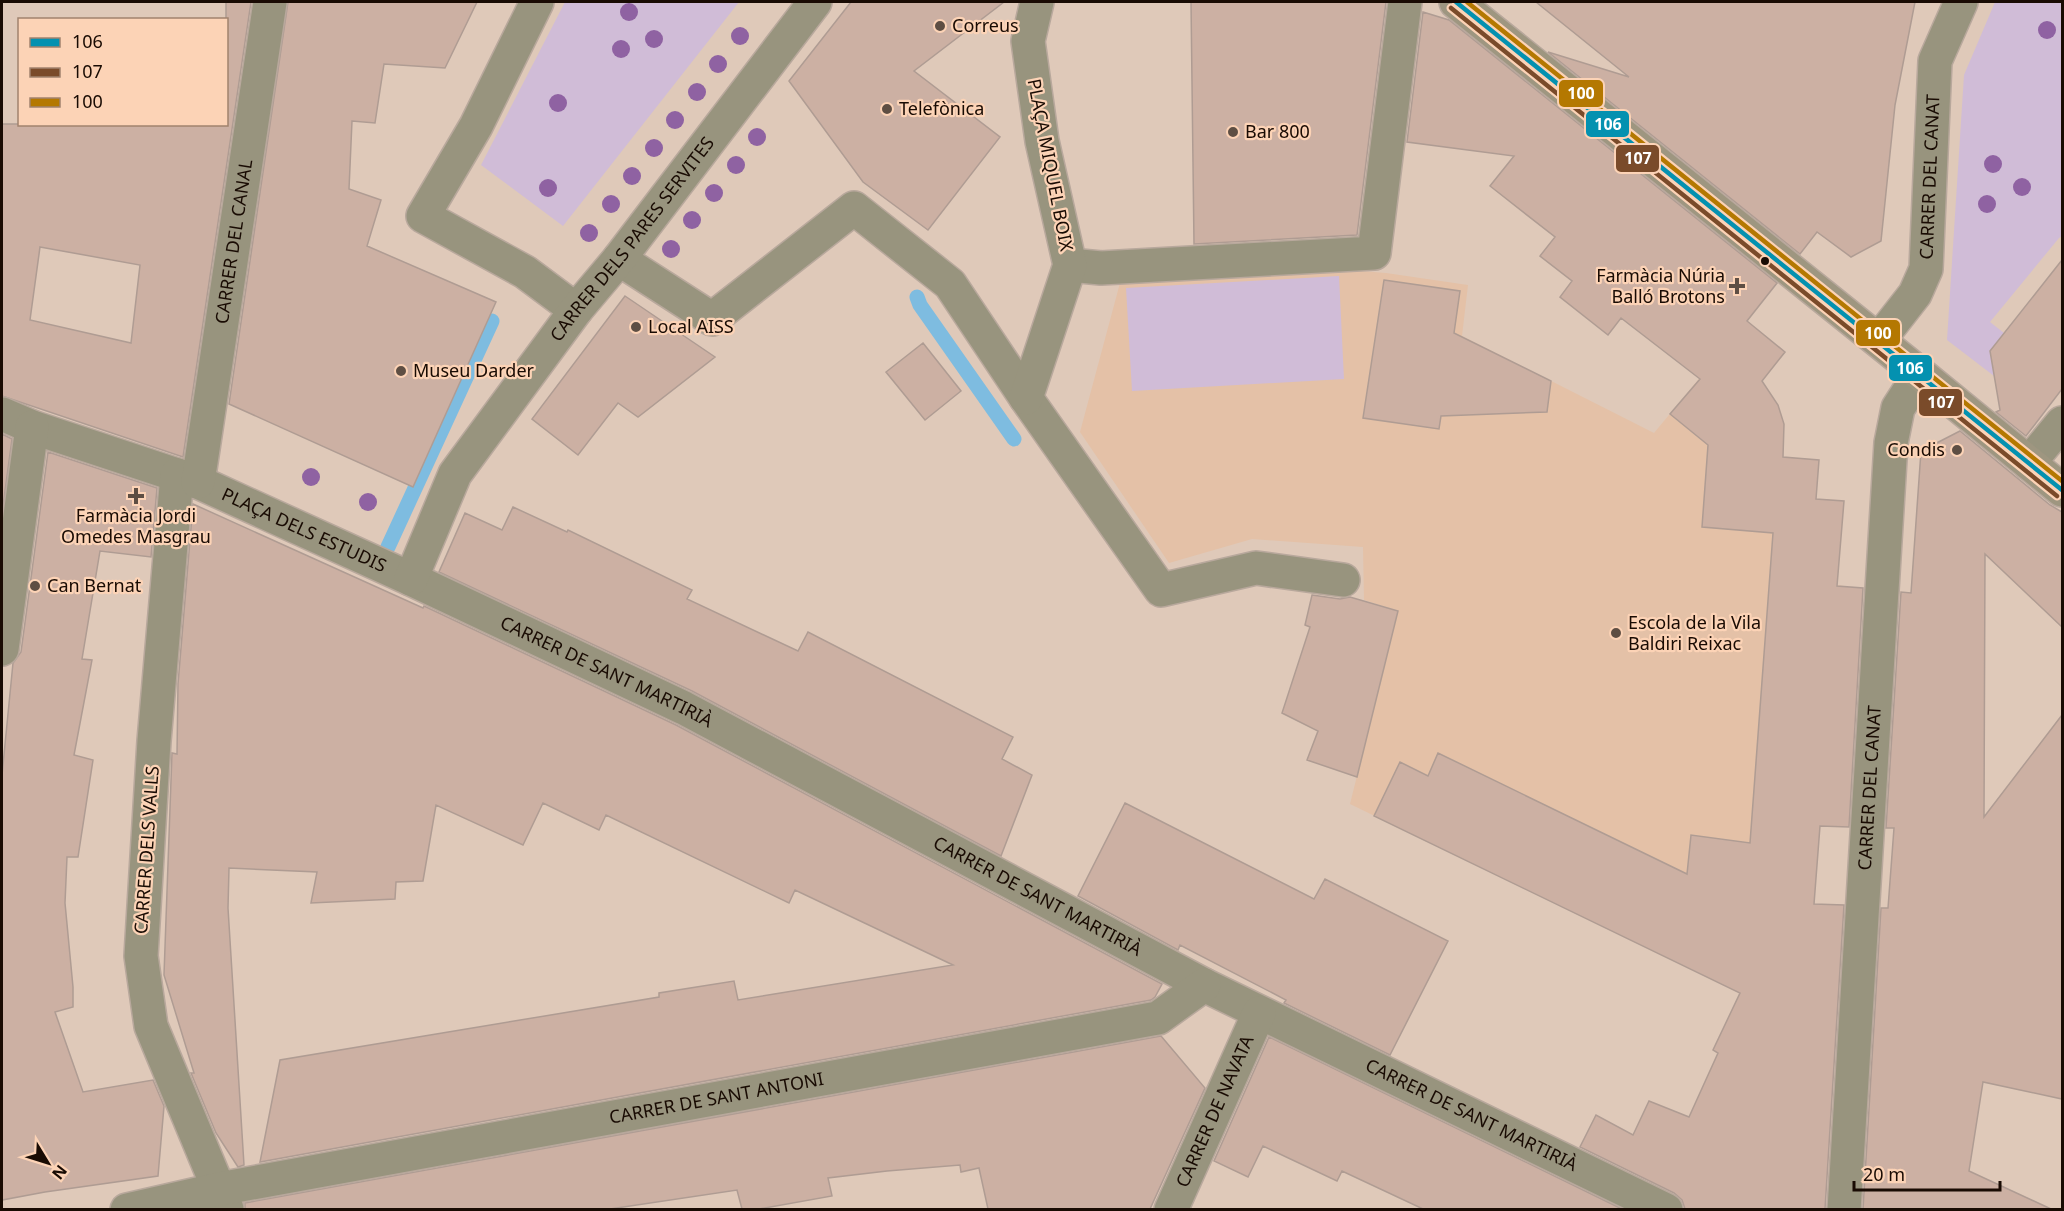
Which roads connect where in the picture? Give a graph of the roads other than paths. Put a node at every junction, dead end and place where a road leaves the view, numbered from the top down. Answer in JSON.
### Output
{"nodes":[{"id":1,"x":270,"y":2,"type":"edge"},
{"id":2,"x":537,"y":2,"type":"edge"},
{"id":3,"x":815,"y":2,"type":"edge"},
{"id":4,"x":1037,"y":2,"type":"edge"},
{"id":5,"x":1405,"y":2,"type":"edge"},
{"id":6,"x":1456,"y":2,"type":"edge"},
{"id":7,"x":1961,"y":2,"type":"edge"},
{"id":8,"x":619,"y":259,"type":"junction"},
{"id":9,"x":1070,"y":266,"type":"junction"},
{"id":10,"x":576,"y":310,"type":"junction"},
{"id":11,"x":1878,"y":340,"type":"junction"},
{"id":12,"x":1920,"y":374,"type":"junction"},
{"id":13,"x":1026,"y":398,"type":"junction"},
{"id":14,"x":2,"y":414,"type":"edge"},
{"id":15,"x":2062,"y":423,"type":"edge"},
{"id":16,"x":32,"y":427,"type":"junction"},
{"id":17,"x":2029,"y":463,"type":"junction"},
{"id":18,"x":187,"y":478,"type":"junction"},
{"id":19,"x":2062,"y":490,"type":"edge"},
{"id":20,"x":411,"y":579,"type":"junction"},
{"id":21,"x":1343,"y":580,"type":"dead end"},
{"id":22,"x":2,"y":649,"type":"edge"},
{"id":23,"x":1204,"y":985,"type":"junction"},
{"id":24,"x":1259,"y":1013,"type":"junction"},
{"id":25,"x":223,"y":1199,"type":"edge"},
{"id":26,"x":127,"y":1209,"type":"edge"},
{"id":27,"x":1171,"y":1209,"type":"edge"},
{"id":28,"x":1666,"y":1209,"type":"edge"},
{"id":29,"x":1844,"y":1209,"type":"edge"}],
"edges":[{"from":1,"to":18,"type":"street","name":"CARRER DEL CANAL"},
{"from":2,"to":10,"type":"street"},
{"from":3,"to":8,"type":"street","name":"CARRER DELS PARES SERVITES"},
{"from":4,"to":9,"type":"street","name":"PLAÇA MIQUEL BOIX"},
{"from":5,"to":9,"type":"street"},
{"from":6,"to":11,"type":"main road"},
{"from":7,"to":11,"type":"street","name":"CARRER DEL CANAT"},
{"from":8,"to":10,"type":"street","name":"CARRER DELS PARES SERVITES"},
{"from":8,"to":13,"type":"street"},
{"from":9,"to":13,"type":"street","name":"PLAÇA MIQUEL BOIX"},
{"from":10,"to":20,"type":"street","name":"CARRER DELS PARES SERVITES"},
{"from":11,"to":12,"type":"main road"},
{"from":12,"to":17,"type":"main road"},
{"from":12,"to":29,"type":"street","name":"CARRER DEL CANAT"},
{"from":13,"to":21,"type":"street"},
{"from":14,"to":16,"type":"street","name":"PLAÇA DELS ESTUDIS"},
{"from":15,"to":17,"type":"street"},
{"from":16,"to":18,"type":"street","name":"PLAÇA DELS ESTUDIS"},
{"from":16,"to":22,"type":"street"},
{"from":17,"to":19,"type":"main road"},
{"from":18,"to":20,"type":"street","name":"PLAÇA DELS ESTUDIS"},
{"from":18,"to":25,"type":"street","name":"CARRER DELS VALLS"},
{"from":20,"to":23,"type":"street","name":"CARRER DE SANT MARTIRIÀ"},
{"from":23,"to":24,"type":"street","name":"CARRER DE SANT MARTIRIÀ"},
{"from":23,"to":25,"type":"street","name":"CARRER DE SANT ANTONI"},
{"from":24,"to":27,"type":"street","name":"CARRER DE NAVATA"},
{"from":24,"to":28,"type":"street","name":"CARRER DE SANT MARTIRIÀ"},
{"from":25,"to":26,"type":"street","name":"CARRER DE SANT ANTONI"}]}
